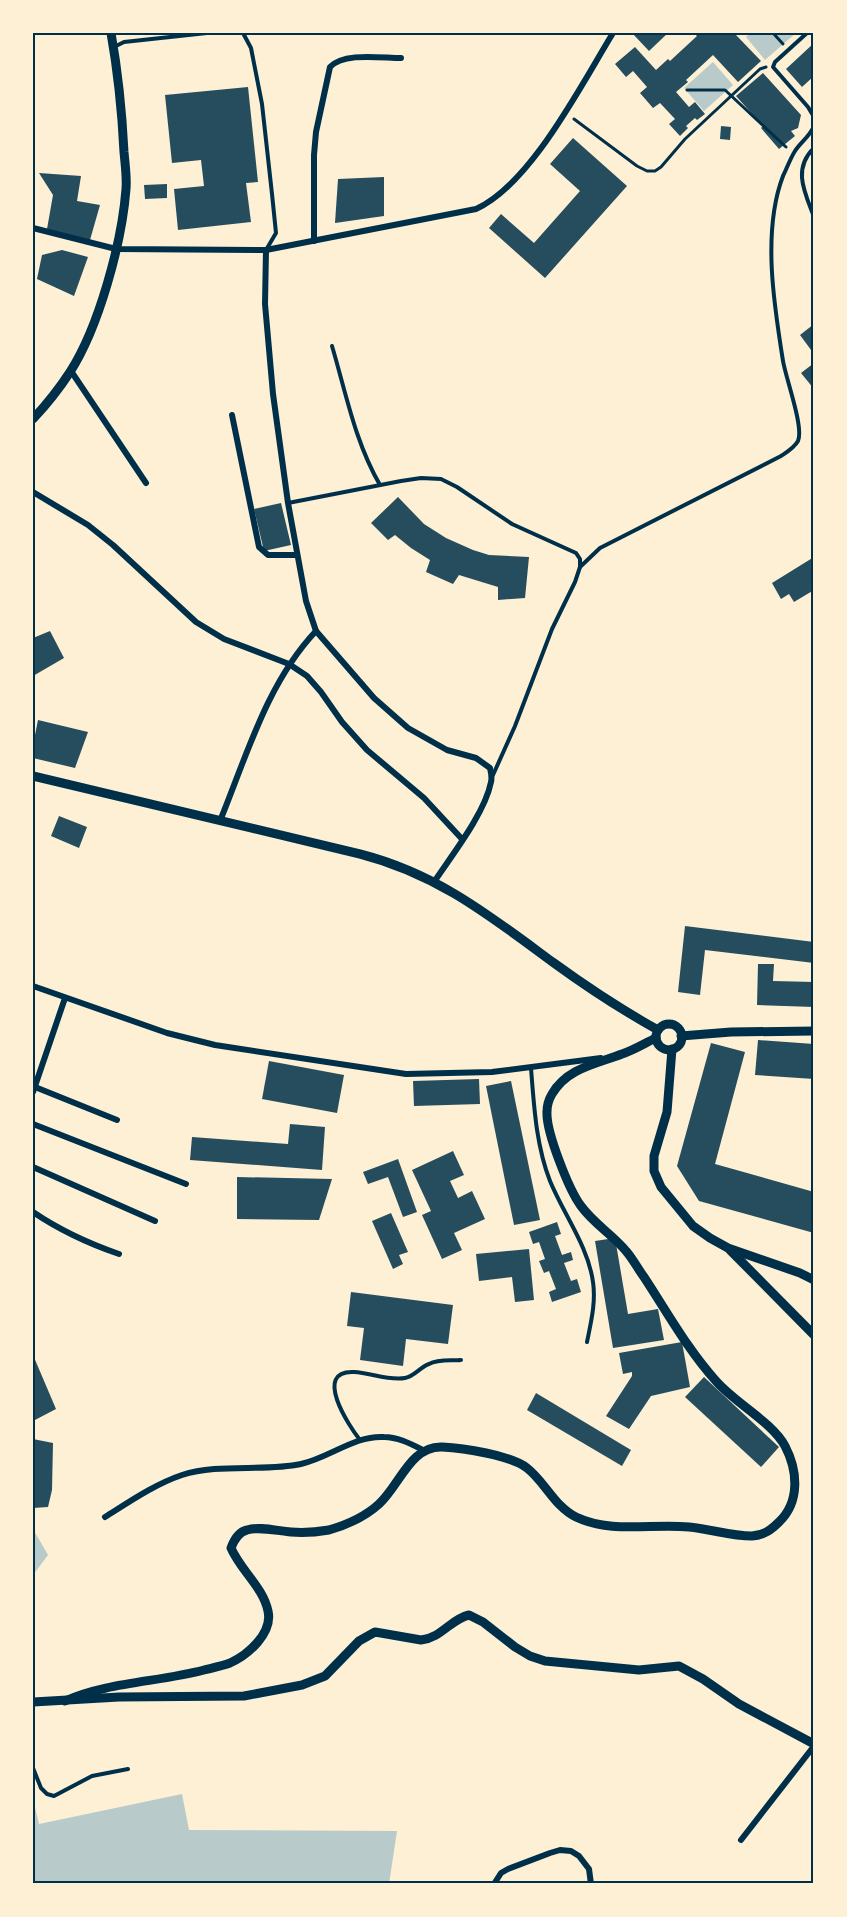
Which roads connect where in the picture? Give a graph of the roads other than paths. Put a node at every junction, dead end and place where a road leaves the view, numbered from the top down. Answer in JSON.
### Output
{"nodes":[{"id":1,"x":111,"y":33,"type":"edge"},
{"id":2,"x":207,"y":33,"type":"edge"},
{"id":3,"x":243,"y":33,"type":"edge"},
{"id":4,"x":613,"y":33,"type":"edge"},
{"id":5,"x":807,"y":33,"type":"edge"},
{"id":6,"x":114,"y":47,"type":"junction"},
{"id":7,"x":401,"y":58,"type":"dead end"},
{"id":8,"x":814,"y":117,"type":"edge"},
{"id":9,"x":814,"y":126,"type":"edge"},
{"id":10,"x":814,"y":148,"type":"edge"},
{"id":11,"x":814,"y":218,"type":"edge"},
{"id":12,"x":33,"y":228,"type":"edge"},
{"id":13,"x":314,"y":241,"type":"junction"},
{"id":14,"x":116,"y":249,"type":"junction"},
{"id":15,"x":266,"y":250,"type":"junction"},
{"id":16,"x":332,"y":346,"type":"dead end"},
{"id":17,"x":71,"y":370,"type":"junction"},
{"id":18,"x":232,"y":415,"type":"dead end"},
{"id":19,"x":33,"y":419,"type":"edge"},
{"id":20,"x":146,"y":483,"type":"dead end"},
{"id":21,"x":380,"y":485,"type":"junction"},
{"id":22,"x":33,"y":492,"type":"edge"},
{"id":23,"x":288,"y":503,"type":"junction"},
{"id":24,"x":297,"y":555,"type":"junction"},
{"id":25,"x":580,"y":567,"type":"junction"},
{"id":26,"x":316,"y":631,"type":"junction"},
{"id":27,"x":289,"y":664,"type":"junction"},
{"id":28,"x":33,"y":776,"type":"edge"},
{"id":29,"x":492,"y":778,"type":"junction"},
{"id":30,"x":220,"y":821,"type":"junction"},
{"id":31,"x":462,"y":839,"type":"junction"},
{"id":32,"x":434,"y":882,"type":"junction"},
{"id":33,"x":33,"y":986,"type":"edge"},
{"id":34,"x":65,"y":998,"type":"junction"},
{"id":35,"x":814,"y":1031,"type":"edge"},
{"id":36,"x":657,"y":1034,"type":"junction"},
{"id":37,"x":681,"y":1036,"type":"junction"},
{"id":38,"x":672,"y":1049,"type":"junction"},
{"id":39,"x":622,"y":1054,"type":"junction"},
{"id":40,"x":531,"y":1068,"type":"junction"},
{"id":41,"x":34,"y":1090,"type":"edge"},
{"id":42,"x":117,"y":1120,"type":"dead end"},
{"id":43,"x":33,"y":1125,"type":"edge"},
{"id":44,"x":33,"y":1167,"type":"edge"},
{"id":45,"x":186,"y":1184,"type":"dead end"},
{"id":46,"x":33,"y":1212,"type":"edge"},
{"id":47,"x":155,"y":1221,"type":"dead end"},
{"id":48,"x":728,"y":1248,"type":"junction"},
{"id":49,"x":119,"y":1254,"type":"dead end"},
{"id":50,"x":814,"y":1280,"type":"edge"},
{"id":51,"x":814,"y":1335,"type":"edge"},
{"id":52,"x":587,"y":1342,"type":"dead end"},
{"id":53,"x":461,"y":1360,"type":"dead end"},
{"id":54,"x":360,"y":1441,"type":"junction"},
{"id":55,"x":423,"y":1450,"type":"junction"},
{"id":56,"x":105,"y":1516,"type":"dead end"},
{"id":57,"x":65,"y":1701,"type":"junction"},
{"id":58,"x":33,"y":1702,"type":"edge"},
{"id":59,"x":814,"y":1745,"type":"edge"},
{"id":60,"x":33,"y":1768,"type":"edge"},
{"id":61,"x":128,"y":1769,"type":"dead end"},
{"id":62,"x":741,"y":1840,"type":"dead end"},
{"id":63,"x":494,"y":1884,"type":"edge"},
{"id":64,"x":591,"y":1884,"type":"edge"}],
"edges":[{"from":1,"to":6,"type":"street"},
{"from":2,"to":6,"type":"lane"},
{"from":3,"to":15,"type":"lane"},
{"from":4,"to":13,"type":"street"},
{"from":5,"to":8,"type":"lane"},
{"from":6,"to":14,"type":"street"},
{"from":7,"to":13,"type":"street"},
{"from":9,"to":25,"type":"lane"},
{"from":10,"to":11,"type":"lane"},
{"from":12,"to":14,"type":"street"},
{"from":13,"to":15,"type":"street"},
{"from":14,"to":15,"type":"street"},
{"from":14,"to":17,"type":"street"},
{"from":15,"to":23,"type":"street"},
{"from":16,"to":21,"type":"lane"},
{"from":17,"to":19,"type":"street"},
{"from":17,"to":20,"type":"street"},
{"from":18,"to":24,"type":"street"},
{"from":21,"to":23,"type":"lane"},
{"from":21,"to":25,"type":"lane"},
{"from":22,"to":27,"type":"street"},
{"from":23,"to":24,"type":"street"},
{"from":24,"to":26,"type":"street"},
{"from":25,"to":29,"type":"lane"},
{"from":26,"to":27,"type":"street"},
{"from":26,"to":29,"type":"street"},
{"from":27,"to":30,"type":"street"},
{"from":27,"to":31,"type":"street"},
{"from":28,"to":30,"type":"street"},
{"from":29,"to":31,"type":"street"},
{"from":30,"to":32,"type":"street"},
{"from":31,"to":32,"type":"street"},
{"from":32,"to":36,"type":"street"},
{"from":33,"to":34,"type":"street"},
{"from":34,"to":40,"type":"street"},
{"from":34,"to":41,"type":"street"},
{"from":35,"to":37,"type":"street"},
{"from":36,"to":37,"type":"street"},
{"from":36,"to":38,"type":"street"},
{"from":36,"to":39,"type":"street"},
{"from":37,"to":38,"type":"street"},
{"from":38,"to":48,"type":"street"},
{"from":39,"to":40,"type":"street"},
{"from":39,"to":55,"type":"street"},
{"from":40,"to":52,"type":"lane"},
{"from":41,"to":42,"type":"street"},
{"from":43,"to":45,"type":"street"},
{"from":44,"to":47,"type":"street"},
{"from":46,"to":49,"type":"street"},
{"from":48,"to":50,"type":"street"},
{"from":48,"to":51,"type":"street"},
{"from":53,"to":54,"type":"lane"},
{"from":54,"to":55,"type":"street"},
{"from":54,"to":56,"type":"street"},
{"from":55,"to":57,"type":"street"},
{"from":57,"to":58,"type":"street"},
{"from":57,"to":59,"type":"street"},
{"from":59,"to":62,"type":"street"},
{"from":60,"to":61,"type":"lane"},
{"from":63,"to":64,"type":"street"}]}
